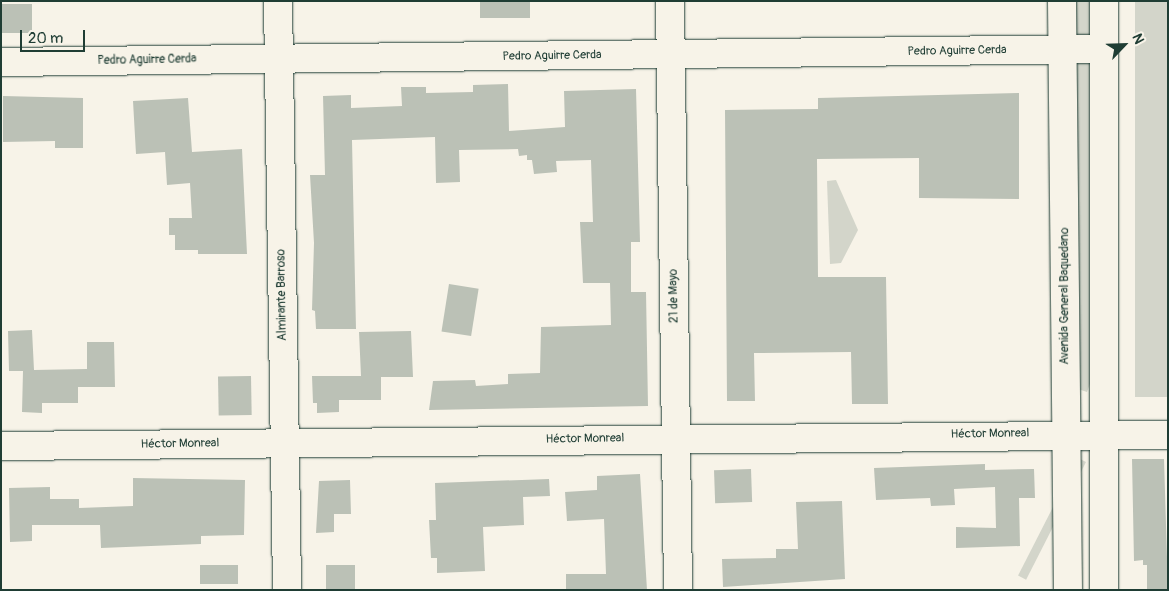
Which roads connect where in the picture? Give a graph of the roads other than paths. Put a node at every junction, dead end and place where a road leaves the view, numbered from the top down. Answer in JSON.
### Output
{"nodes":[{"id":1,"x":278,"y":1,"type":"edge"},
{"id":2,"x":670,"y":1,"type":"edge"},
{"id":3,"x":1062,"y":1,"type":"edge"},
{"id":4,"x":1104,"y":1,"type":"edge"},
{"id":5,"x":1063,"y":49,"type":"junction"},
{"id":6,"x":1103,"y":49,"type":"junction"},
{"id":7,"x":671,"y":54,"type":"junction"},
{"id":8,"x":279,"y":59,"type":"junction"},
{"id":9,"x":1,"y":62,"type":"edge"},
{"id":10,"x":1066,"y":434,"type":"junction"},
{"id":11,"x":1168,"y":435,"type":"edge"},
{"id":12,"x":1102,"y":436,"type":"junction"},
{"id":13,"x":676,"y":438,"type":"junction"},
{"id":14,"x":284,"y":443,"type":"junction"},
{"id":15,"x":1,"y":446,"type":"edge"},
{"id":16,"x":287,"y":590,"type":"edge"},
{"id":17,"x":678,"y":590,"type":"edge"},
{"id":18,"x":1068,"y":590,"type":"edge"},
{"id":19,"x":1104,"y":590,"type":"edge"}],
"edges":[{"from":1,"to":8,"type":"street","name":"Almirante Barroso"},
{"from":2,"to":7,"type":"street","name":"21 de Mayo"},
{"from":3,"to":5,"type":"street","name":"Avenida General Baquedano"},
{"from":4,"to":6,"type":"street"},
{"from":5,"to":6,"type":"street","name":"Pedro Aguirre Cerda"},
{"from":5,"to":7,"type":"street","name":"Pedro Aguirre Cerda"},
{"from":5,"to":10,"type":"street","name":"Avenida General Baquedano"},
{"from":6,"to":12,"type":"street"},
{"from":7,"to":8,"type":"street","name":"Pedro Aguirre Cerda"},
{"from":7,"to":13,"type":"street","name":"21 de Mayo"},
{"from":8,"to":9,"type":"street","name":"Pedro Aguirre Cerda"},
{"from":8,"to":14,"type":"street","name":"Almirante Barroso"},
{"from":10,"to":12,"type":"street","name":"Héctor Monreal"},
{"from":10,"to":13,"type":"street","name":"Héctor Monreal"},
{"from":10,"to":18,"type":"street","name":"Avenida General Baquedano"},
{"from":11,"to":12,"type":"street","name":"Héctor Monreal"},
{"from":12,"to":19,"type":"street"},
{"from":13,"to":14,"type":"street","name":"Héctor Monreal"},
{"from":13,"to":17,"type":"street","name":"21 de Mayo"},
{"from":14,"to":15,"type":"street","name":"Héctor Monreal"},
{"from":14,"to":16,"type":"street","name":"Almirante Barroso"}]}
